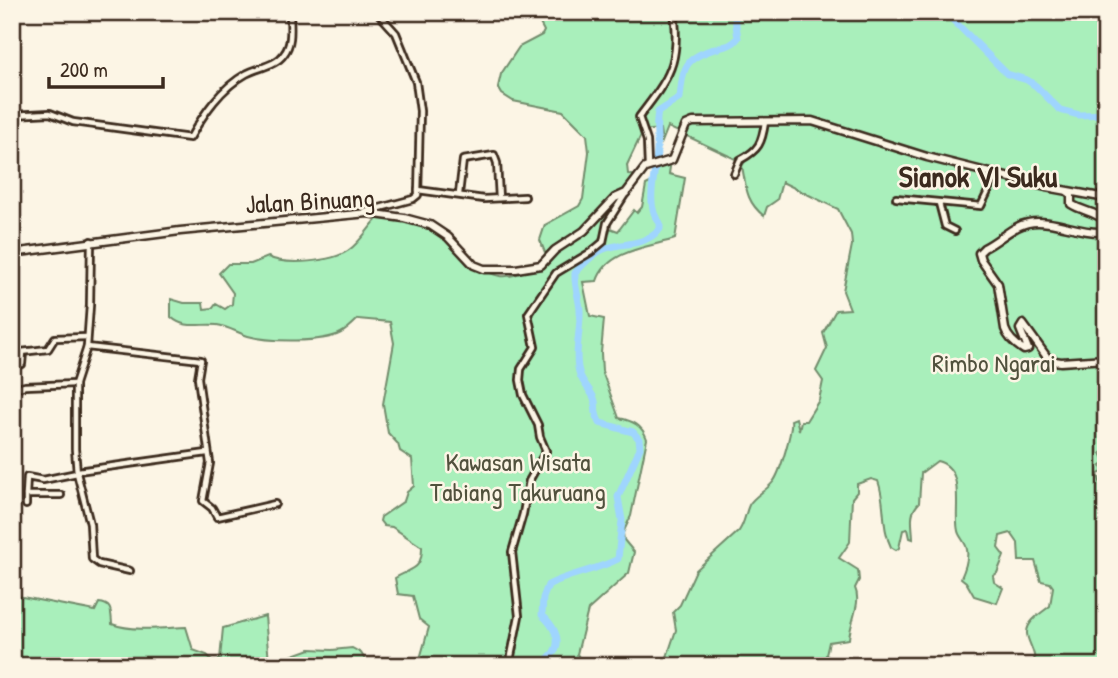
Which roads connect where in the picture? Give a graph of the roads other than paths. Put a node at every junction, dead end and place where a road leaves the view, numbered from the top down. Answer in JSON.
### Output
{"nodes":[{"id":1,"x":290,"y":12,"type":"edge"},
{"id":2,"x":377,"y":12,"type":"edge"},
{"id":3,"x":674,"y":12,"type":"edge"},
{"id":4,"x":12,"y":114,"type":"edge"},
{"id":5,"x":765,"y":121,"type":"junction"},
{"id":6,"x":650,"y":165,"type":"junction"},
{"id":7,"x":734,"y":174,"type":"dead end"},
{"id":8,"x":996,"y":175,"type":"junction"},
{"id":9,"x":418,"y":191,"type":"junction"},
{"id":10,"x":1068,"y":192,"type":"junction"},
{"id":11,"x":626,"y":193,"type":"junction"},
{"id":12,"x":459,"y":194,"type":"junction"},
{"id":13,"x":525,"y":197,"type":"dead end"},
{"id":14,"x":499,"y":198,"type":"junction"},
{"id":15,"x":896,"y":198,"type":"dead end"},
{"id":16,"x":1106,"y":198,"type":"edge"},
{"id":17,"x":939,"y":203,"type":"junction"},
{"id":18,"x":358,"y":213,"type":"junction"},
{"id":19,"x":1106,"y":224,"type":"edge"},
{"id":20,"x":956,"y":231,"type":"dead end"},
{"id":21,"x":91,"y":241,"type":"junction"},
{"id":22,"x":12,"y":253,"type":"edge"},
{"id":23,"x":87,"y":338,"type":"junction"},
{"id":24,"x":87,"y":347,"type":"junction"},
{"id":25,"x":23,"y":352,"type":"junction"},
{"id":26,"x":12,"y":353,"type":"edge"},
{"id":27,"x":1106,"y":359,"type":"edge"},
{"id":28,"x":12,"y":366,"type":"edge"},
{"id":29,"x":75,"y":384,"type":"junction"},
{"id":30,"x":12,"y":390,"type":"edge"},
{"id":31,"x":207,"y":453,"type":"junction"},
{"id":32,"x":77,"y":472,"type":"junction"},
{"id":33,"x":26,"y":495,"type":"junction"},
{"id":34,"x":61,"y":495,"type":"dead end"},
{"id":35,"x":275,"y":504,"type":"dead end"},
{"id":36,"x":26,"y":505,"type":"dead end"},
{"id":37,"x":130,"y":570,"type":"dead end"},
{"id":38,"x":509,"y":666,"type":"edge"}],
"edges":[{"from":1,"to":4,"type":"street"},
{"from":2,"to":9,"type":"street"},
{"from":3,"to":6,"type":"street"},
{"from":5,"to":6,"type":"main road"},
{"from":5,"to":7,"type":"street"},
{"from":5,"to":8,"type":"main road"},
{"from":6,"to":11,"type":"main road","name":"Jalan Binuang"},
{"from":8,"to":10,"type":"main road"},
{"from":8,"to":17,"type":"street"},
{"from":9,"to":12,"type":"street"},
{"from":9,"to":18,"type":"street"},
{"from":10,"to":16,"type":"main road"},
{"from":10,"to":19,"type":"main road"},
{"from":11,"to":18,"type":"main road","name":"Jalan Binuang"},
{"from":11,"to":38,"type":"street"},
{"from":12,"to":14,"type":"street"},
{"from":12,"to":14,"type":"street"},
{"from":13,"to":14,"type":"street"},
{"from":15,"to":17,"type":"street"},
{"from":17,"to":20,"type":"street"},
{"from":18,"to":21,"type":"main road","name":"Jalan Binuang"},
{"from":19,"to":27,"type":"main road"},
{"from":21,"to":22,"type":"main road","name":"Jalan Binuang"},
{"from":21,"to":23,"type":"street"},
{"from":23,"to":24,"type":"street"},
{"from":23,"to":25,"type":"street"},
{"from":24,"to":29,"type":"street"},
{"from":24,"to":31,"type":"street"},
{"from":25,"to":26,"type":"street"},
{"from":25,"to":28,"type":"street"},
{"from":29,"to":30,"type":"street"},
{"from":29,"to":32,"type":"street"},
{"from":31,"to":32,"type":"street"},
{"from":31,"to":35,"type":"street"},
{"from":32,"to":33,"type":"street"},
{"from":32,"to":37,"type":"street"},
{"from":33,"to":34,"type":"street"},
{"from":33,"to":36,"type":"street"}]}
